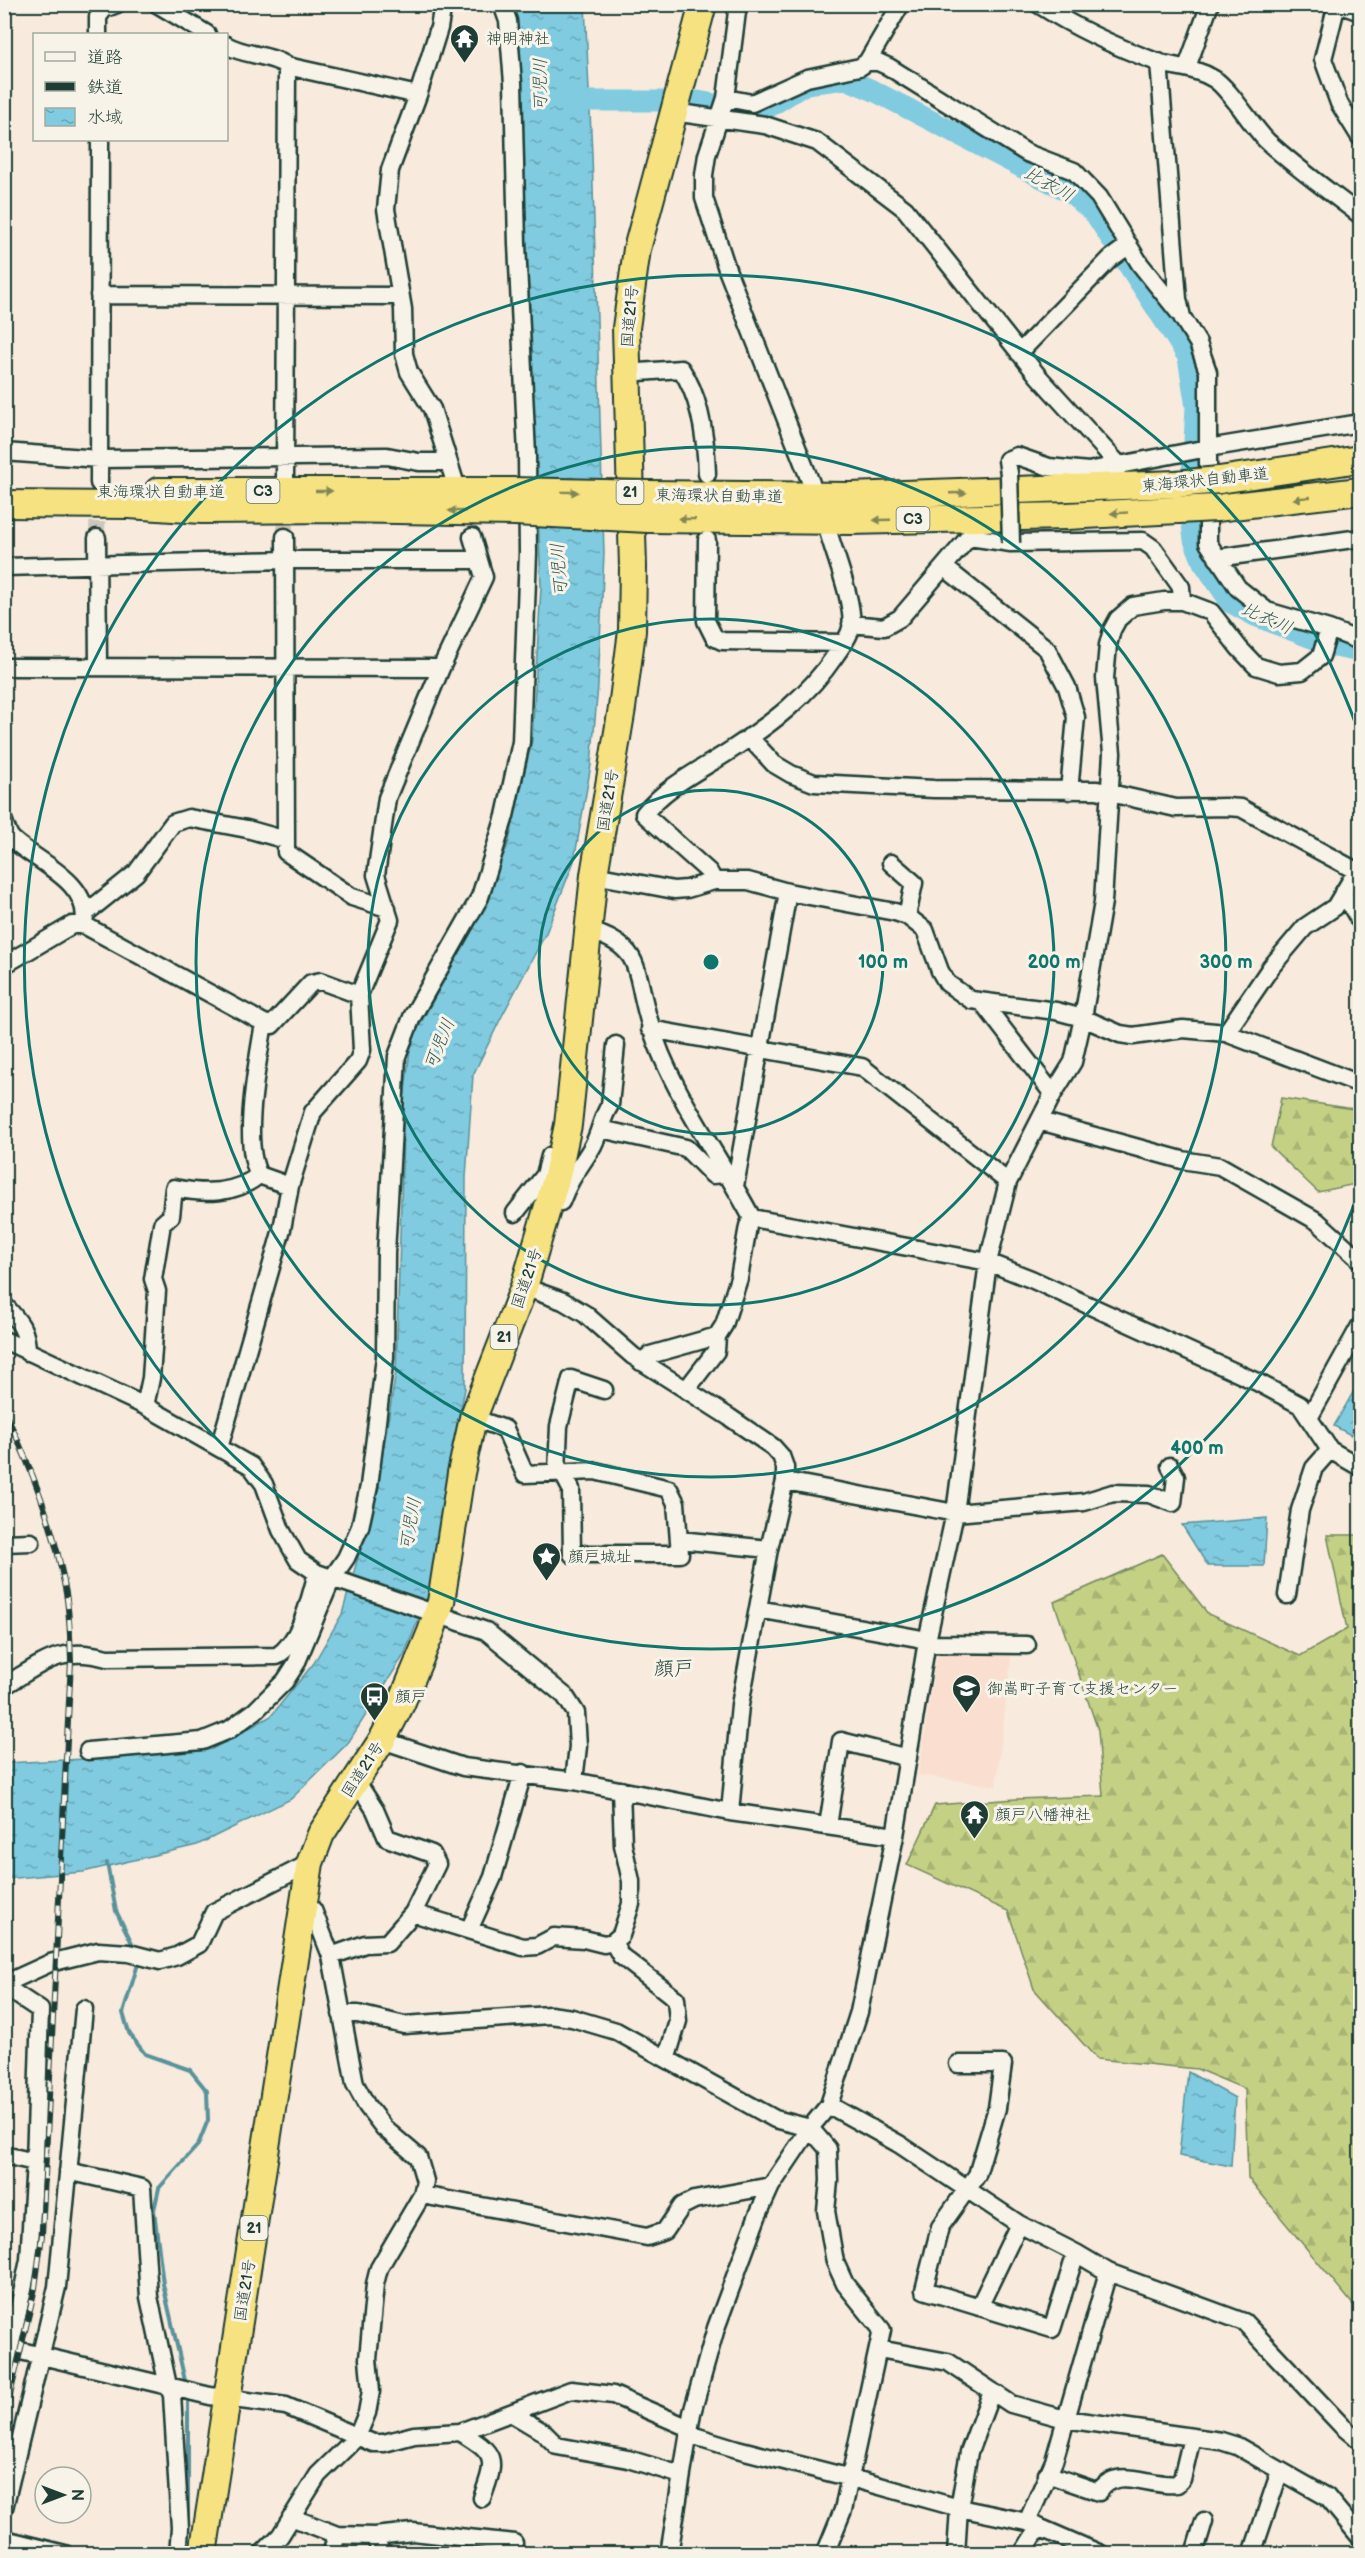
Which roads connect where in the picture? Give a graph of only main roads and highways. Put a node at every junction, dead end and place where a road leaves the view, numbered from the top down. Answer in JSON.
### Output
{"nodes":[{"id":1,"x":696,"y":6,"type":"edge"},
{"id":2,"x":1360,"y":459,"type":"edge"},
{"id":3,"x":1360,"y":491,"type":"edge"},
{"id":4,"x":7,"y":493,"type":"edge"},
{"id":5,"x":513,"y":502,"type":"junction"},
{"id":6,"x":648,"y":506,"type":"junction"},
{"id":7,"x":202,"y":510,"type":"junction"},
{"id":8,"x":4,"y":520,"type":"edge"},
{"id":9,"x":203,"y":2553,"type":"edge"}],
"edges":[{"from":1,"to":9,"type":"highway","name":"国道21号","number":"21"},
{"from":6,"to":2,"type":"highway","name":"東海環状自動車道","number":"C3","one_way":true,"bridge":true},
{"from":3,"to":6,"type":"highway","name":"東海環状自動車道","number":"C3","one_way":true,"bridge":true},
{"from":4,"to":5,"type":"highway","name":"東海環状自動車道","number":"C3","one_way":true},
{"from":4,"to":7,"type":"highway","name":"東海環状自動車道","number":"C3"},
{"from":5,"to":6,"type":"highway","name":"東海環状自動車道","number":"C3","bridge":true},
{"from":5,"to":7,"type":"highway","name":"東海環状自動車道","number":"C3","one_way":true},
{"from":7,"to":8,"type":"highway"}]}
